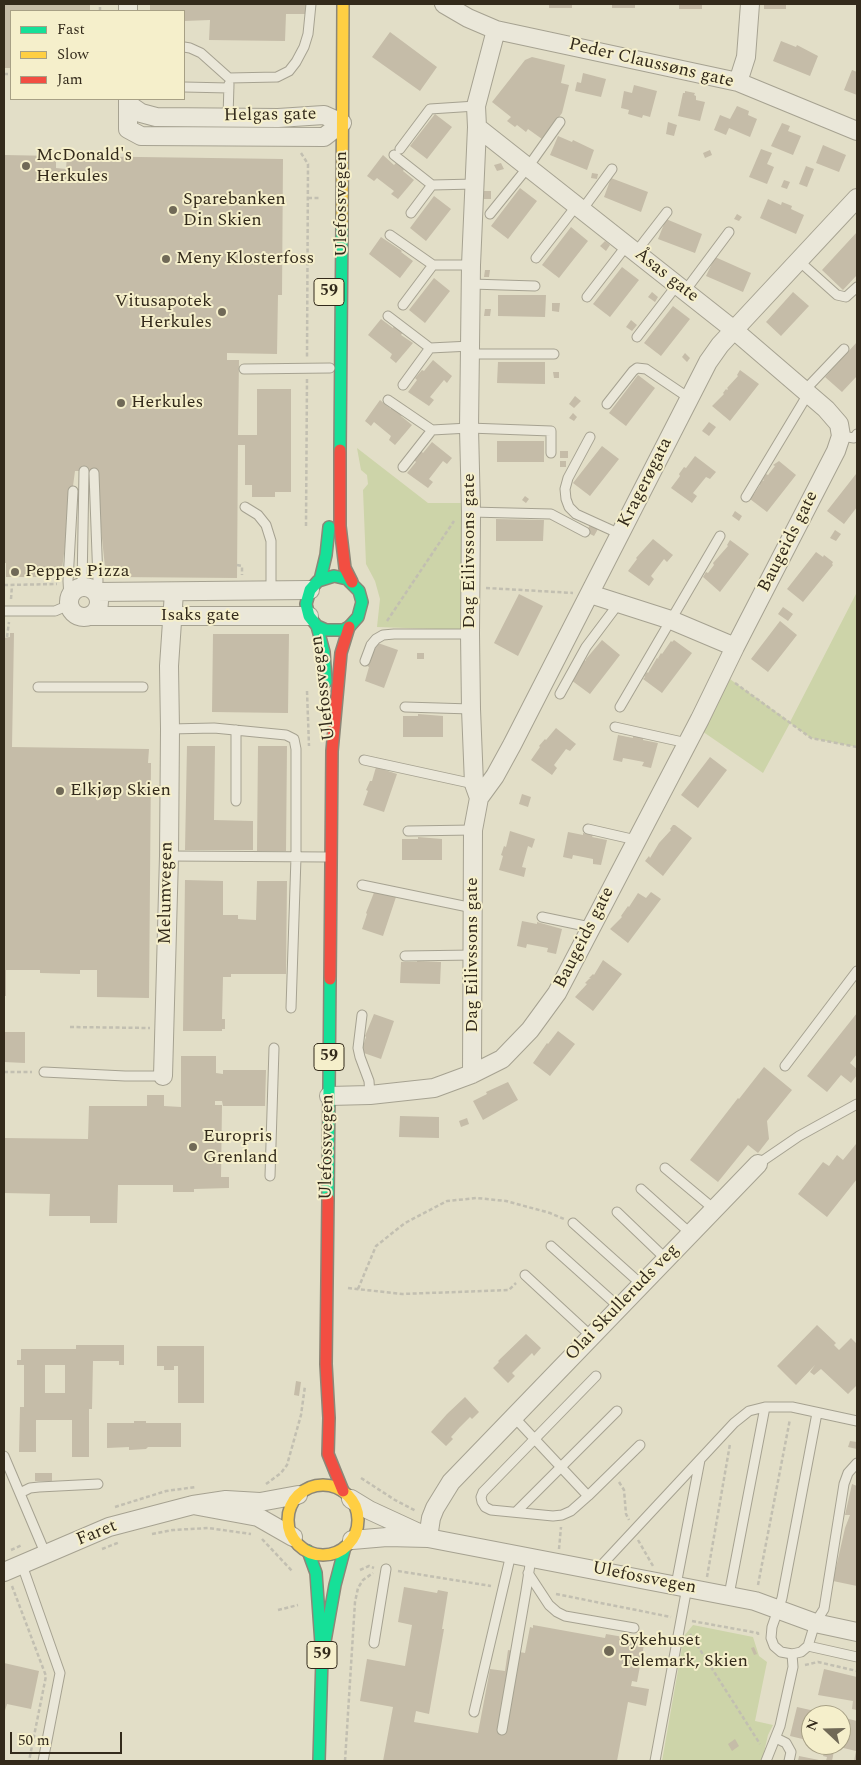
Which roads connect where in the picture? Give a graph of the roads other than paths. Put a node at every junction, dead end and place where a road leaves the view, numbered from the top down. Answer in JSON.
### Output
{"nodes":[{"id":1,"x":311,"y":4,"type":"edge"},
{"id":2,"x":343,"y":4,"type":"edge"},
{"id":3,"x":444,"y":4,"type":"edge"},
{"id":4,"x":750,"y":4,"type":"edge"},
{"id":5,"x":496,"y":30,"type":"junction"},
{"id":6,"x":185,"y":48,"type":"edge"},
{"id":7,"x":738,"y":82,"type":"junction"},
{"id":8,"x":229,"y":83,"type":"junction"},
{"id":9,"x":185,"y":87,"type":"edge"},
{"id":10,"x":128,"y":101,"type":"edge"},
{"id":11,"x":476,"y":106,"type":"junction"},
{"id":12,"x":324,"y":110,"type":"junction"},
{"id":13,"x":228,"y":117,"type":"junction"},
{"id":14,"x":560,"y":122,"type":"dead end"},
{"id":15,"x":342,"y":123,"type":"junction"},
{"id":16,"x":477,"y":127,"type":"junction"},
{"id":17,"x":857,"y":131,"type":"edge"},
{"id":18,"x":324,"y":141,"type":"junction"},
{"id":19,"x":528,"y":167,"type":"junction"},
{"id":20,"x":612,"y":169,"type":"dead end"},
{"id":21,"x":475,"y":184,"type":"junction"},
{"id":22,"x":432,"y":185,"type":"junction"},
{"id":23,"x":856,"y":202,"type":"edge"},
{"id":24,"x":579,"y":207,"type":"junction"},
{"id":25,"x":666,"y":212,"type":"dead end"},
{"id":26,"x":411,"y":213,"type":"dead end"},
{"id":27,"x":490,"y":214,"type":"dead end"},
{"id":28,"x":729,"y":232,"type":"dead end"},
{"id":29,"x":390,"y":235,"type":"dead end"},
{"id":30,"x":632,"y":249,"type":"junction"},
{"id":31,"x":536,"y":258,"type":"dead end"},
{"id":32,"x":799,"y":260,"type":"junction"},
{"id":33,"x":433,"y":265,"type":"junction"},
{"id":34,"x":472,"y":265,"type":"junction"},
{"id":35,"x":471,"y":284,"type":"junction"},
{"id":36,"x":535,"y":286,"type":"dead end"},
{"id":37,"x":857,"y":287,"type":"edge"},
{"id":38,"x":681,"y":288,"type":"junction"},
{"id":39,"x":587,"y":297,"type":"dead end"},
{"id":40,"x":403,"y":305,"type":"dead end"},
{"id":41,"x":330,"y":313,"type":"dead end"},
{"id":42,"x":388,"y":316,"type":"dead end"},
{"id":43,"x":734,"y":330,"type":"junction"},
{"id":44,"x":637,"y":337,"type":"dead end"},
{"id":45,"x":430,"y":348,"type":"junction"},
{"id":46,"x":844,"y":348,"type":"dead end"},
{"id":47,"x":470,"y":350,"type":"junction"},
{"id":48,"x":554,"y":354,"type":"dead end"},
{"id":49,"x":330,"y":368,"type":"junction"},
{"id":50,"x":244,"y":369,"type":"dead end"},
{"id":51,"x":403,"y":385,"type":"dead end"},
{"id":52,"x":806,"y":392,"type":"junction"},
{"id":53,"x":689,"y":398,"type":"junction"},
{"id":54,"x":388,"y":400,"type":"dead end"},
{"id":55,"x":607,"y":404,"type":"dead end"},
{"id":56,"x":469,"y":428,"type":"junction"},
{"id":57,"x":432,"y":430,"type":"junction"},
{"id":58,"x":849,"y":435,"type":"edge"},
{"id":59,"x":590,"y":437,"type":"dead end"},
{"id":60,"x":551,"y":453,"type":"dead end"},
{"id":61,"x":403,"y":467,"type":"dead end"},
{"id":62,"x":84,"y":471,"type":"dead end"},
{"id":63,"x":94,"y":473,"type":"dead end"},
{"id":64,"x":73,"y":491,"type":"dead end"},
{"id":65,"x":746,"y":497,"type":"dead end"},
{"id":66,"x":471,"y":504,"type":"junction"},
{"id":67,"x":245,"y":507,"type":"dead end"},
{"id":68,"x":585,"y":532,"type":"dead end"},
{"id":69,"x":620,"y":534,"type":"junction"},
{"id":70,"x":720,"y":536,"type":"dead end"},
{"id":71,"x":352,"y":582,"type":"junction"},
{"id":72,"x":315,"y":585,"type":"junction"},
{"id":73,"x":78,"y":590,"type":"junction"},
{"id":74,"x":272,"y":591,"type":"junction"},
{"id":75,"x":174,"y":592,"type":"junction"},
{"id":76,"x":590,"y":594,"type":"junction"},
{"id":77,"x":619,"y":603,"type":"junction"},
{"id":78,"x":7,"y":611,"type":"edge"},
{"id":79,"x":171,"y":615,"type":"junction"},
{"id":80,"x":92,"y":616,"type":"junction"},
{"id":81,"x":670,"y":620,"type":"junction"},
{"id":82,"x":313,"y":621,"type":"junction"},
{"id":83,"x":349,"y":628,"type":"junction"},
{"id":84,"x":470,"y":634,"type":"junction"},
{"id":85,"x":735,"y":647,"type":"junction"},
{"id":86,"x":365,"y":661,"type":"dead end"},
{"id":87,"x":38,"y":687,"type":"dead end"},
{"id":88,"x":143,"y":687,"type":"dead end"},
{"id":89,"x":560,"y":694,"type":"dead end"},
{"id":90,"x":405,"y":707,"type":"dead end"},
{"id":91,"x":620,"y":707,"type":"dead end"},
{"id":92,"x":471,"y":709,"type":"junction"},
{"id":93,"x":615,"y":727,"type":"dead end"},
{"id":94,"x":170,"y":729,"type":"junction"},
{"id":95,"x":236,"y":730,"type":"junction"},
{"id":96,"x":687,"y":743,"type":"junction"},
{"id":97,"x":332,"y":751,"type":"junction"},
{"id":98,"x":364,"y":760,"type":"dead end"},
{"id":99,"x":477,"y":791,"type":"junction"},
{"id":100,"x":236,"y":801,"type":"dead end"},
{"id":101,"x":588,"y":829,"type":"dead end"},
{"id":102,"x":473,"y":830,"type":"junction"},
{"id":103,"x":408,"y":831,"type":"dead end"},
{"id":104,"x":636,"y":840,"type":"junction"},
{"id":105,"x":168,"y":856,"type":"junction"},
{"id":106,"x":296,"y":857,"type":"junction"},
{"id":107,"x":330,"y":857,"type":"junction"},
{"id":108,"x":362,"y":885,"type":"dead end"},
{"id":109,"x":473,"y":908,"type":"junction"},
{"id":110,"x":542,"y":917,"type":"dead end"},
{"id":111,"x":590,"y":927,"type":"junction"},
{"id":112,"x":473,"y":955,"type":"junction"},
{"id":113,"x":405,"y":956,"type":"dead end"},
{"id":114,"x":857,"y":971,"type":"edge"},
{"id":115,"x":291,"y":1008,"type":"dead end"},
{"id":116,"x":362,"y":1015,"type":"dead end"},
{"id":117,"x":274,"y":1048,"type":"dead end"},
{"id":118,"x":785,"y":1066,"type":"dead end"},
{"id":119,"x":44,"y":1072,"type":"road end"},
{"id":120,"x":472,"y":1074,"type":"junction"},
{"id":121,"x":163,"y":1076,"type":"joint"},
{"id":122,"x":329,"y":1096,"type":"junction"},
{"id":123,"x":370,"y":1096,"type":"junction"},
{"id":124,"x":857,"y":1104,"type":"edge"},
{"id":125,"x":758,"y":1164,"type":"joint"},
{"id":126,"x":665,"y":1168,"type":"dead end"},
{"id":127,"x":270,"y":1176,"type":"dead end"},
{"id":128,"x":641,"y":1189,"type":"dead end"},
{"id":129,"x":714,"y":1209,"type":"junction"},
{"id":130,"x":617,"y":1212,"type":"dead end"},
{"id":131,"x":573,"y":1223,"type":"road end"},
{"id":132,"x":690,"y":1233,"type":"junction"},
{"id":133,"x":551,"y":1246,"type":"dead end"},
{"id":134,"x":666,"y":1259,"type":"junction"},
{"id":135,"x":525,"y":1274,"type":"road end"},
{"id":136,"x":641,"y":1284,"type":"junction"},
{"id":137,"x":619,"y":1307,"type":"junction"},
{"id":138,"x":591,"y":1336,"type":"junction"},
{"id":139,"x":326,"y":1364,"type":"junction"},
{"id":140,"x":596,"y":1376,"type":"dead end"},
{"id":141,"x":765,"y":1407,"type":"junction"},
{"id":142,"x":617,"y":1411,"type":"dead end"},
{"id":143,"x":817,"y":1413,"type":"junction"},
{"id":144,"x":513,"y":1416,"type":"junction"},
{"id":145,"x":857,"y":1421,"type":"edge"},
{"id":146,"x":317,"y":1428,"type":"dead end"},
{"id":147,"x":535,"y":1440,"type":"junction"},
{"id":148,"x":640,"y":1445,"type":"dead end"},
{"id":149,"x":4,"y":1456,"type":"edge"},
{"id":150,"x":700,"y":1459,"type":"junction"},
{"id":151,"x":857,"y":1463,"type":"edge"},
{"id":152,"x":560,"y":1467,"type":"junction"},
{"id":153,"x":98,"y":1484,"type":"dead end"},
{"id":154,"x":305,"y":1488,"type":"junction"},
{"id":155,"x":20,"y":1493,"type":"junction"},
{"id":156,"x":347,"y":1495,"type":"junction"},
{"id":157,"x":588,"y":1496,"type":"junction"},
{"id":158,"x":193,"y":1505,"type":"junction"},
{"id":159,"x":516,"y":1512,"type":"junction"},
{"id":160,"x":293,"y":1537,"type":"junction"},
{"id":161,"x":428,"y":1538,"type":"junction"},
{"id":162,"x":349,"y":1543,"type":"junction"},
{"id":163,"x":308,"y":1551,"type":"junction"},
{"id":164,"x":511,"y":1554,"type":"junction"},
{"id":165,"x":46,"y":1555,"type":"junction"},
{"id":166,"x":22,"y":1565,"type":"junction"},
{"id":167,"x":530,"y":1565,"type":"junction"},
{"id":168,"x":386,"y":1569,"type":"road end"},
{"id":169,"x":597,"y":1570,"type":"junction"},
{"id":170,"x":8,"y":1579,"type":"edge"},
{"id":171,"x":682,"y":1586,"type":"junction"},
{"id":172,"x":729,"y":1595,"type":"junction"},
{"id":173,"x":779,"y":1608,"type":"junction"},
{"id":174,"x":815,"y":1623,"type":"junction"},
{"id":175,"x":634,"y":1628,"type":"dead end"},
{"id":176,"x":857,"y":1632,"type":"edge"},
{"id":177,"x":374,"y":1643,"type":"dead end"},
{"id":178,"x":808,"y":1646,"type":"junction"},
{"id":179,"x":792,"y":1654,"type":"junction"},
{"id":180,"x":857,"y":1657,"type":"edge"},
{"id":181,"x":322,"y":1658,"type":"junction"},
{"id":182,"x":474,"y":1712,"type":"dead end"},
{"id":183,"x":502,"y":1730,"type":"dead end"},
{"id":184,"x":776,"y":1738,"type":"junction"},
{"id":185,"x":43,"y":1761,"type":"edge"},
{"id":186,"x":319,"y":1761,"type":"edge"},
{"id":187,"x":655,"y":1761,"type":"edge"},
{"id":188,"x":766,"y":1761,"type":"edge"},
{"id":189,"x":789,"y":1761,"type":"edge"}],
"edges":[{"from":1,"to":8,"type":"lane"},
{"from":2,"to":15,"type":"main road","name":"Ulefossvegen","number":"59"},
{"from":3,"to":5,"type":"street","name":"Peder Claussøns gate"},
{"from":4,"to":7,"type":"street"},
{"from":5,"to":7,"type":"street","name":"Peder Claussøns gate"},
{"from":5,"to":11,"type":"street","name":"Dag Eilivssons gate"},
{"from":6,"to":8,"type":"lane"},
{"from":7,"to":17,"type":"street","name":"Peder Claussøns gate"},
{"from":8,"to":9,"type":"lane"},
{"from":8,"to":13,"type":"lane"},
{"from":10,"to":13,"type":"street","name":"Helgas gate"},
{"from":10,"to":18,"type":"street","name":"Helgas gate"},
{"from":11,"to":16,"type":"street","name":"Dag Eilivssons gate"},
{"from":11,"to":22,"type":"lane"},
{"from":12,"to":13,"type":"street","name":"Helgas gate"},
{"from":12,"to":15,"type":"street","name":"Helgas gate"},
{"from":12,"to":18,"type":"main road","name":"Ulefossvegen"},
{"from":14,"to":19,"type":"lane"},
{"from":15,"to":18,"type":"street","name":"Helgas gate"},
{"from":15,"to":71,"type":"main road","name":"Ulefossvegen","number":"59"},
{"from":16,"to":19,"type":"street","name":"Åsas gate"},
{"from":16,"to":21,"type":"street","name":"Dag Eilivssons gate"},
{"from":19,"to":24,"type":"street","name":"Åsas gate"},
{"from":19,"to":27,"type":"lane"},
{"from":20,"to":24,"type":"lane"},
{"from":21,"to":22,"type":"lane"},
{"from":21,"to":34,"type":"street","name":"Dag Eilivssons gate"},
{"from":22,"to":26,"type":"lane"},
{"from":23,"to":32,"type":"street","name":"Kragerøgata"},
{"from":24,"to":30,"type":"street","name":"Åsas gate"},
{"from":24,"to":31,"type":"lane"},
{"from":25,"to":30,"type":"lane"},
{"from":28,"to":38,"type":"lane"},
{"from":29,"to":33,"type":"lane"},
{"from":30,"to":38,"type":"street","name":"Åsas gate"},
{"from":30,"to":39,"type":"lane"},
{"from":32,"to":37,"type":"lane"},
{"from":32,"to":43,"type":"street","name":"Kragerøgata"},
{"from":33,"to":34,"type":"lane"},
{"from":33,"to":40,"type":"lane"},
{"from":34,"to":35,"type":"street","name":"Dag Eilivssons gate"},
{"from":35,"to":36,"type":"lane"},
{"from":35,"to":47,"type":"street","name":"Dag Eilivssons gate"},
{"from":38,"to":43,"type":"street","name":"Åsas gate"},
{"from":38,"to":44,"type":"lane"},
{"from":41,"to":49,"type":"main road","number":"59"},
{"from":42,"to":45,"type":"lane"},
{"from":43,"to":52,"type":"street","name":"Åsas gate"},
{"from":43,"to":53,"type":"street","name":"Kragerøgata"},
{"from":45,"to":47,"type":"lane"},
{"from":45,"to":51,"type":"lane"},
{"from":46,"to":52,"type":"lane"},
{"from":47,"to":48,"type":"lane"},
{"from":47,"to":56,"type":"street","name":"Dag Eilivssons gate"},
{"from":49,"to":50,"type":"lane"},
{"from":49,"to":72,"type":"main road","number":"59"},
{"from":52,"to":58,"type":"street","name":"Åsas gate"},
{"from":52,"to":65,"type":"lane"},
{"from":53,"to":55,"type":"lane"},
{"from":53,"to":69,"type":"street","name":"Kragerøgata"},
{"from":54,"to":57,"type":"lane"},
{"from":56,"to":57,"type":"lane"},
{"from":56,"to":60,"type":"lane"},
{"from":56,"to":66,"type":"street","name":"Dag Eilivssons gate"},
{"from":57,"to":61,"type":"lane"},
{"from":58,"to":85,"type":"street","name":"Baugeids gate"},
{"from":59,"to":69,"type":"lane"},
{"from":62,"to":73,"type":"lane"},
{"from":63,"to":73,"type":"lane"},
{"from":64,"to":73,"type":"lane"},
{"from":66,"to":68,"type":"lane"},
{"from":66,"to":84,"type":"street","name":"Dag Eilivssons gate"},
{"from":67,"to":74,"type":"lane"},
{"from":69,"to":76,"type":"street","name":"Kragerøgata"},
{"from":70,"to":81,"type":"lane"},
{"from":71,"to":72,"type":"main road"},
{"from":71,"to":83,"type":"main road","number":"59"},
{"from":72,"to":74,"type":"street","name":"Isaks gate"},
{"from":72,"to":82,"type":"main road","number":"59"},
{"from":73,"to":75,"type":"street","name":"Isaks gate"},
{"from":73,"to":78,"type":"lane","name":"Isaks gate"},
{"from":73,"to":80,"type":"street"},
{"from":73,"to":80,"type":"street","name":"Isaks gate"},
{"from":74,"to":75,"type":"street","name":"Isaks gate"},
{"from":75,"to":79,"type":"street","name":"Melumvegen"},
{"from":76,"to":77,"type":"street"},
{"from":76,"to":99,"type":"street","name":"Kragerøgata"},
{"from":77,"to":81,"type":"street"},
{"from":77,"to":89,"type":"lane"},
{"from":79,"to":80,"type":"street","name":"Isaks gate"},
{"from":79,"to":82,"type":"street","name":"Isaks gate"},
{"from":79,"to":94,"type":"street","name":"Melumvegen"},
{"from":81,"to":85,"type":"street"},
{"from":81,"to":91,"type":"lane"},
{"from":82,"to":83,"type":"main road"},
{"from":82,"to":97,"type":"main road","name":"Ulefossvegen","number":"59"},
{"from":83,"to":97,"type":"main road","name":"Ulefossvegen","number":"59"},
{"from":84,"to":86,"type":"lane"},
{"from":84,"to":92,"type":"street","name":"Dag Eilivssons gate"},
{"from":85,"to":96,"type":"street","name":"Baugeids gate"},
{"from":87,"to":88,"type":"lane"},
{"from":90,"to":92,"type":"lane"},
{"from":92,"to":99,"type":"street","name":"Dag Eilivssons gate"},
{"from":93,"to":96,"type":"lane"},
{"from":94,"to":95,"type":"lane"},
{"from":94,"to":105,"type":"street","name":"Melumvegen"},
{"from":95,"to":100,"type":"lane"},
{"from":95,"to":106,"type":"lane"},
{"from":96,"to":104,"type":"street","name":"Baugeids gate"},
{"from":97,"to":107,"type":"main road","name":"Ulefossvegen","number":"59"},
{"from":98,"to":99,"type":"lane"},
{"from":99,"to":102,"type":"street","name":"Dag Eilivssons gate"},
{"from":101,"to":104,"type":"lane"},
{"from":102,"to":103,"type":"lane"},
{"from":102,"to":109,"type":"street","name":"Dag Eilivssons gate"},
{"from":104,"to":111,"type":"street","name":"Baugeids gate"},
{"from":105,"to":106,"type":"lane"},
{"from":105,"to":121,"type":"street","name":"Melumvegen"},
{"from":106,"to":107,"type":"lane"},
{"from":106,"to":115,"type":"lane"},
{"from":107,"to":122,"type":"main road","name":"Ulefossvegen","number":"59"},
{"from":108,"to":109,"type":"lane"},
{"from":109,"to":112,"type":"street","name":"Dag Eilivssons gate"},
{"from":110,"to":111,"type":"lane"},
{"from":111,"to":120,"type":"street","name":"Baugeids gate"},
{"from":112,"to":113,"type":"lane"},
{"from":112,"to":120,"type":"street","name":"Dag Eilivssons gate"},
{"from":114,"to":118,"type":"lane"},
{"from":116,"to":123,"type":"lane"},
{"from":117,"to":127,"type":"lane"},
{"from":119,"to":121,"type":"lane","name":"Melumvegen"},
{"from":120,"to":123,"type":"street","name":"Baugeids gate"},
{"from":122,"to":123,"type":"street","name":"Baugeids gate"},
{"from":122,"to":139,"type":"main road","name":"Ulefossvegen","number":"59"},
{"from":124,"to":125,"type":"lane","name":"Olai Skulleruds veg"},
{"from":125,"to":129,"type":"street","name":"Olai Skulleruds veg"},
{"from":126,"to":129,"type":"lane"},
{"from":128,"to":132,"type":"lane"},
{"from":129,"to":132,"type":"street","name":"Olai Skulleruds veg"},
{"from":130,"to":134,"type":"lane"},
{"from":131,"to":136,"type":"lane"},
{"from":132,"to":134,"type":"street","name":"Olai Skulleruds veg"},
{"from":133,"to":137,"type":"lane"},
{"from":134,"to":136,"type":"street","name":"Olai Skulleruds veg"},
{"from":135,"to":138,"type":"lane"},
{"from":136,"to":137,"type":"street","name":"Olai Skulleruds veg"},
{"from":137,"to":138,"type":"street","name":"Olai Skulleruds veg"},
{"from":138,"to":144,"type":"street","name":"Olai Skulleruds veg"},
{"from":139,"to":146,"type":"main road","name":"Ulefossvegen","number":"59"},
{"from":139,"to":156,"type":"main road","name":"Ulefossvegen","number":"59"},
{"from":140,"to":147,"type":"lane"},
{"from":141,"to":143,"type":"lane"},
{"from":141,"to":150,"type":"lane"},
{"from":141,"to":172,"type":"lane"},
{"from":142,"to":152,"type":"lane"},
{"from":143,"to":145,"type":"lane"},
{"from":143,"to":173,"type":"lane"},
{"from":144,"to":147,"type":"lane"},
{"from":144,"to":161,"type":"street","name":"Olai Skulleruds veg"},
{"from":147,"to":152,"type":"lane"},
{"from":147,"to":159,"type":"lane"},
{"from":148,"to":157,"type":"lane"},
{"from":149,"to":155,"type":"lane"},
{"from":150,"to":169,"type":"lane"},
{"from":150,"to":171,"type":"lane"},
{"from":151,"to":174,"type":"lane"},
{"from":152,"to":157,"type":"lane"},
{"from":152,"to":159,"type":"lane"},
{"from":153,"to":155,"type":"lane"},
{"from":154,"to":156,"type":"main road"},
{"from":154,"to":158,"type":"street","name":"Faret"},
{"from":154,"to":160,"type":"main road"},
{"from":155,"to":165,"type":"lane"},
{"from":156,"to":161,"type":"street","name":"Ulefossvegen"},
{"from":156,"to":162,"type":"main road","number":"59"},
{"from":157,"to":159,"type":"lane"},
{"from":158,"to":160,"type":"street","name":"Faret"},
{"from":158,"to":165,"type":"street","name":"Faret"},
{"from":160,"to":163,"type":"main road","number":"59"},
{"from":161,"to":162,"type":"street","name":"Ulefossvegen"},
{"from":161,"to":164,"type":"street","name":"Ulefossvegen"},
{"from":162,"to":163,"type":"main road"},
{"from":162,"to":181,"type":"main road","number":"59"},
{"from":163,"to":181,"type":"main road","number":"59"},
{"from":164,"to":167,"type":"street","name":"Ulefossvegen"},
{"from":164,"to":182,"type":"lane"},
{"from":165,"to":166,"type":"street","name":"Faret"},
{"from":166,"to":170,"type":"street","name":"Faret"},
{"from":166,"to":185,"type":"lane"},
{"from":167,"to":169,"type":"street","name":"Ulefossvegen"},
{"from":167,"to":175,"type":"lane"},
{"from":167,"to":183,"type":"lane"},
{"from":168,"to":177,"type":"lane"},
{"from":169,"to":171,"type":"street","name":"Ulefossvegen"},
{"from":171,"to":172,"type":"street","name":"Ulefossvegen"},
{"from":171,"to":187,"type":"lane"},
{"from":172,"to":173,"type":"street","name":"Ulefossvegen"},
{"from":173,"to":174,"type":"street","name":"Ulefossvegen"},
{"from":173,"to":179,"type":"lane"},
{"from":174,"to":176,"type":"street","name":"Ulefossvegen"},
{"from":174,"to":178,"type":"lane"},
{"from":178,"to":179,"type":"lane"},
{"from":178,"to":180,"type":"lane"},
{"from":179,"to":184,"type":"lane"},
{"from":181,"to":186,"type":"main road","number":"59"},
{"from":184,"to":188,"type":"lane"},
{"from":184,"to":189,"type":"lane"}]}
